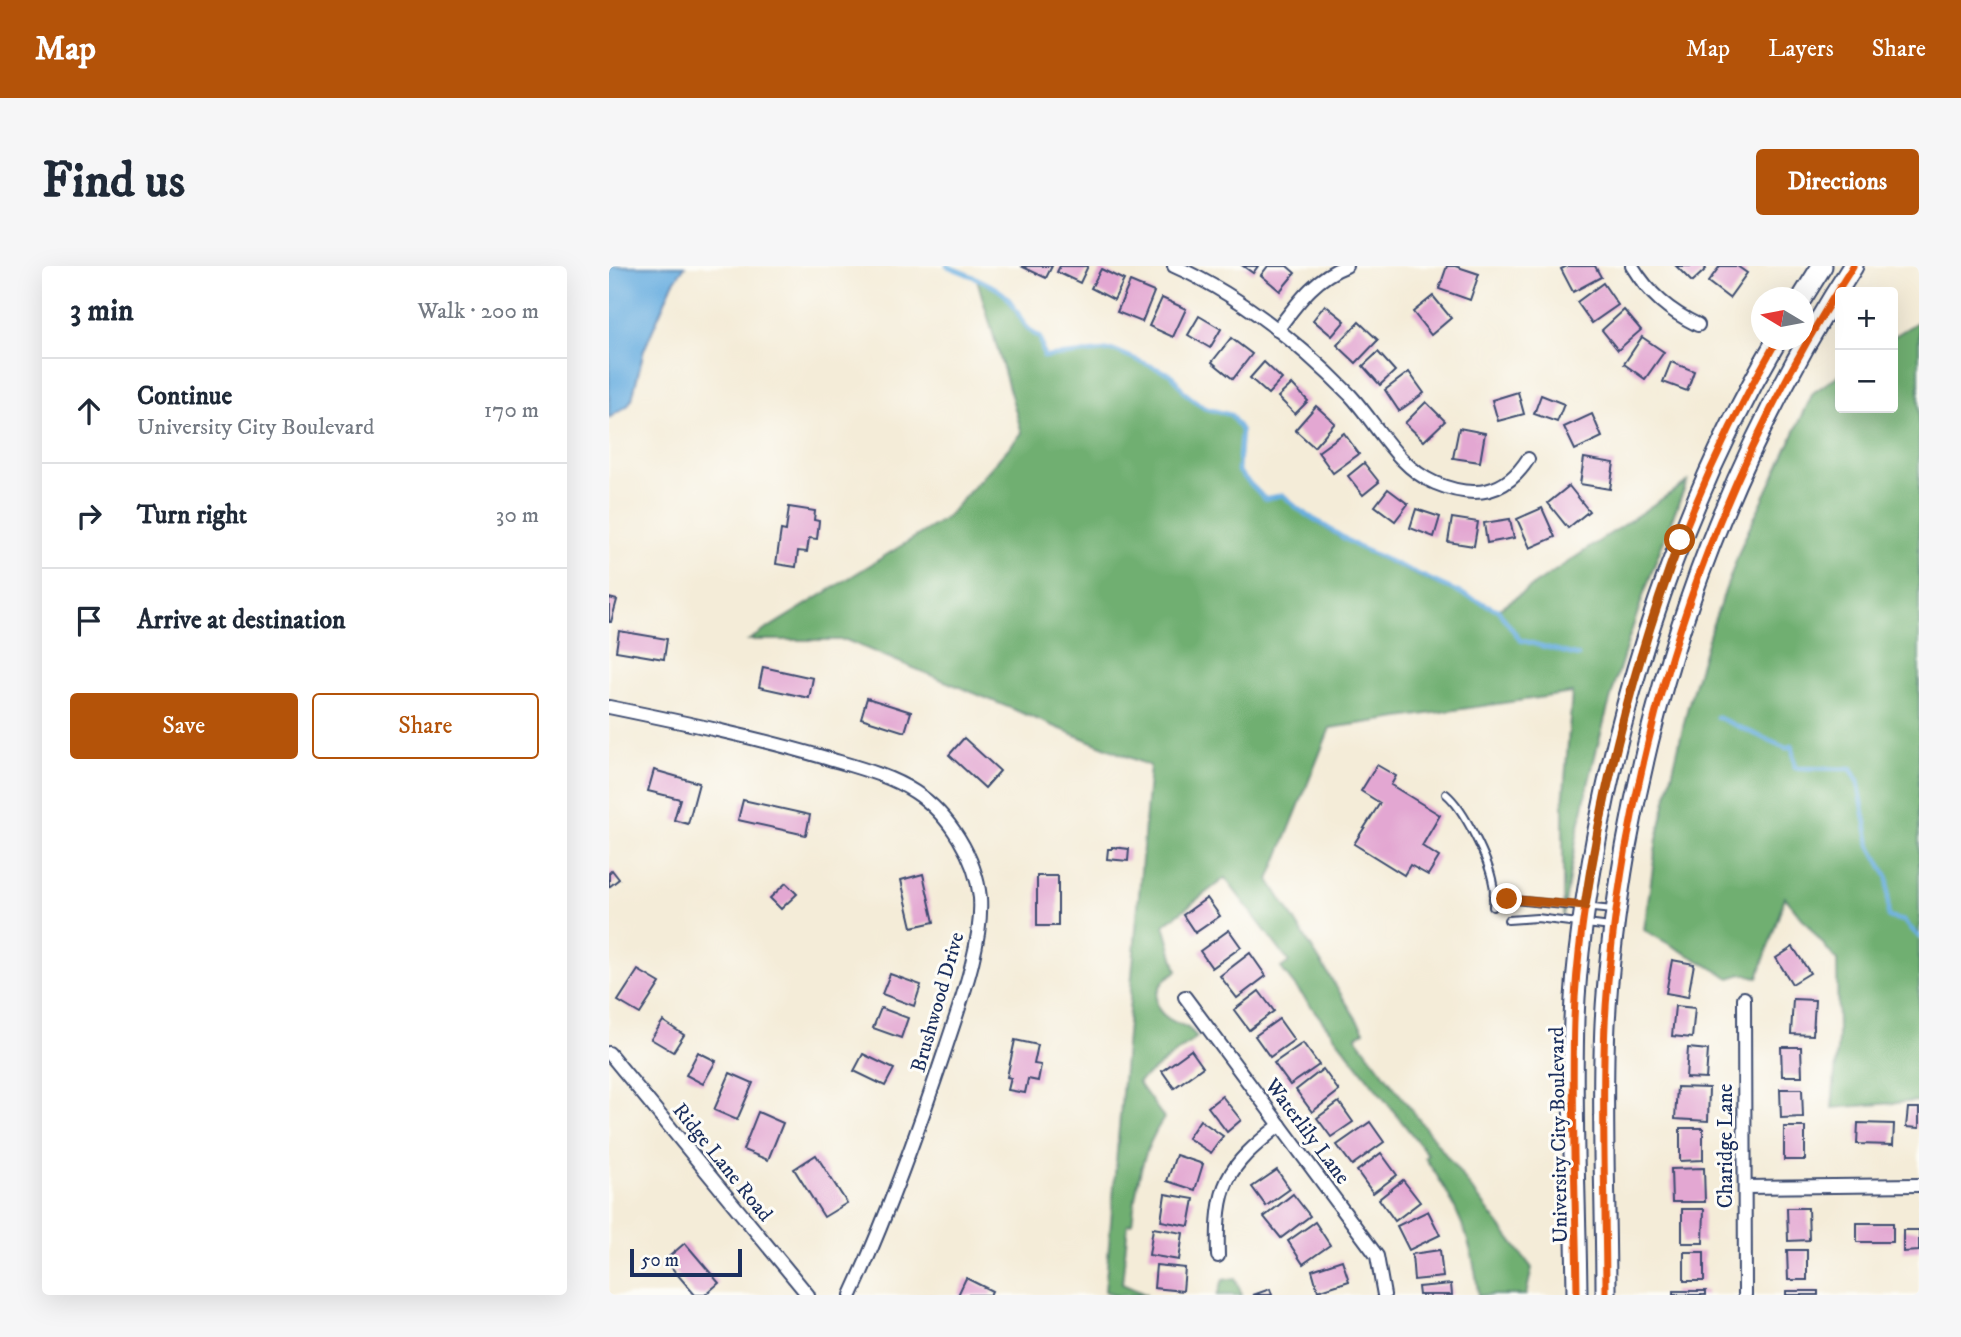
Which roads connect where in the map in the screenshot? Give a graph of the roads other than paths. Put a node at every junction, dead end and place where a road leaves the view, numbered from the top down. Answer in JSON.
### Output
{"nodes":[{"id":1,"x":1174,"y":266,"type":"edge"},
{"id":2,"x":1346,"y":266,"type":"edge"},
{"id":3,"x":1632,"y":266,"type":"edge"},
{"id":4,"x":1822,"y":266,"type":"edge"},
{"id":5,"x":1853,"y":266,"type":"edge"},
{"id":6,"x":1809,"y":287,"type":"edge"},
{"id":7,"x":1698,"y":325,"type":"dead end"},
{"id":8,"x":1277,"y":330,"type":"junction"},
{"id":9,"x":1772,"y":350,"type":"edge"},
{"id":10,"x":1528,"y":459,"type":"dead end"},
{"id":11,"x":609,"y":707,"type":"edge"},
{"id":12,"x":1446,"y":794,"type":"dead end"},
{"id":13,"x":1493,"y":898,"type":"junction"},
{"id":14,"x":1493,"y":907,"type":"dead end"},
{"id":15,"x":1583,"y":915,"type":"junction"},
{"id":16,"x":1615,"y":918,"type":"junction"},
{"id":17,"x":1508,"y":920,"type":"dead end"},
{"id":18,"x":1185,"y":997,"type":"dead end"},
{"id":19,"x":1744,"y":998,"type":"dead end"},
{"id":20,"x":609,"y":1053,"type":"edge"},
{"id":21,"x":1280,"y":1125,"type":"junction"},
{"id":22,"x":1919,"y":1185,"type":"edge"},
{"id":23,"x":1745,"y":1186,"type":"junction"},
{"id":24,"x":1218,"y":1256,"type":"dead end"},
{"id":25,"x":808,"y":1295,"type":"edge"},
{"id":26,"x":851,"y":1295,"type":"edge"},
{"id":27,"x":1384,"y":1295,"type":"edge"},
{"id":28,"x":1577,"y":1295,"type":"edge"},
{"id":29,"x":1606,"y":1295,"type":"edge"},
{"id":30,"x":1745,"y":1295,"type":"edge"}],
"edges":[{"from":1,"to":8,"type":"street"},
{"from":2,"to":8,"type":"street"},
{"from":3,"to":7,"type":"street"},
{"from":4,"to":6,"type":"main road"},
{"from":5,"to":16,"type":"main road"},
{"from":8,"to":10,"type":"street"},
{"from":9,"to":15,"type":"main road","name":"University City Boulevard"},
{"from":11,"to":26,"type":"street","name":"Brushwood Drive"},
{"from":12,"to":13,"type":"lane"},
{"from":13,"to":14,"type":"lane"},
{"from":13,"to":15,"type":"lane"},
{"from":15,"to":16,"type":"lane"},
{"from":15,"to":16,"type":"lane"},
{"from":15,"to":17,"type":"lane"},
{"from":15,"to":28,"type":"main road","name":"University City Boulevard"},
{"from":16,"to":29,"type":"main road"},
{"from":18,"to":21,"type":"street","name":"Waterlily Lane"},
{"from":19,"to":23,"type":"street","name":"Charidge Lane"},
{"from":20,"to":25,"type":"street","name":"Ridge Lane Road"},
{"from":21,"to":24,"type":"street"},
{"from":21,"to":27,"type":"street","name":"Waterlily Lane"},
{"from":22,"to":23,"type":"street"},
{"from":23,"to":30,"type":"street","name":"Charidge Lane"}]}
